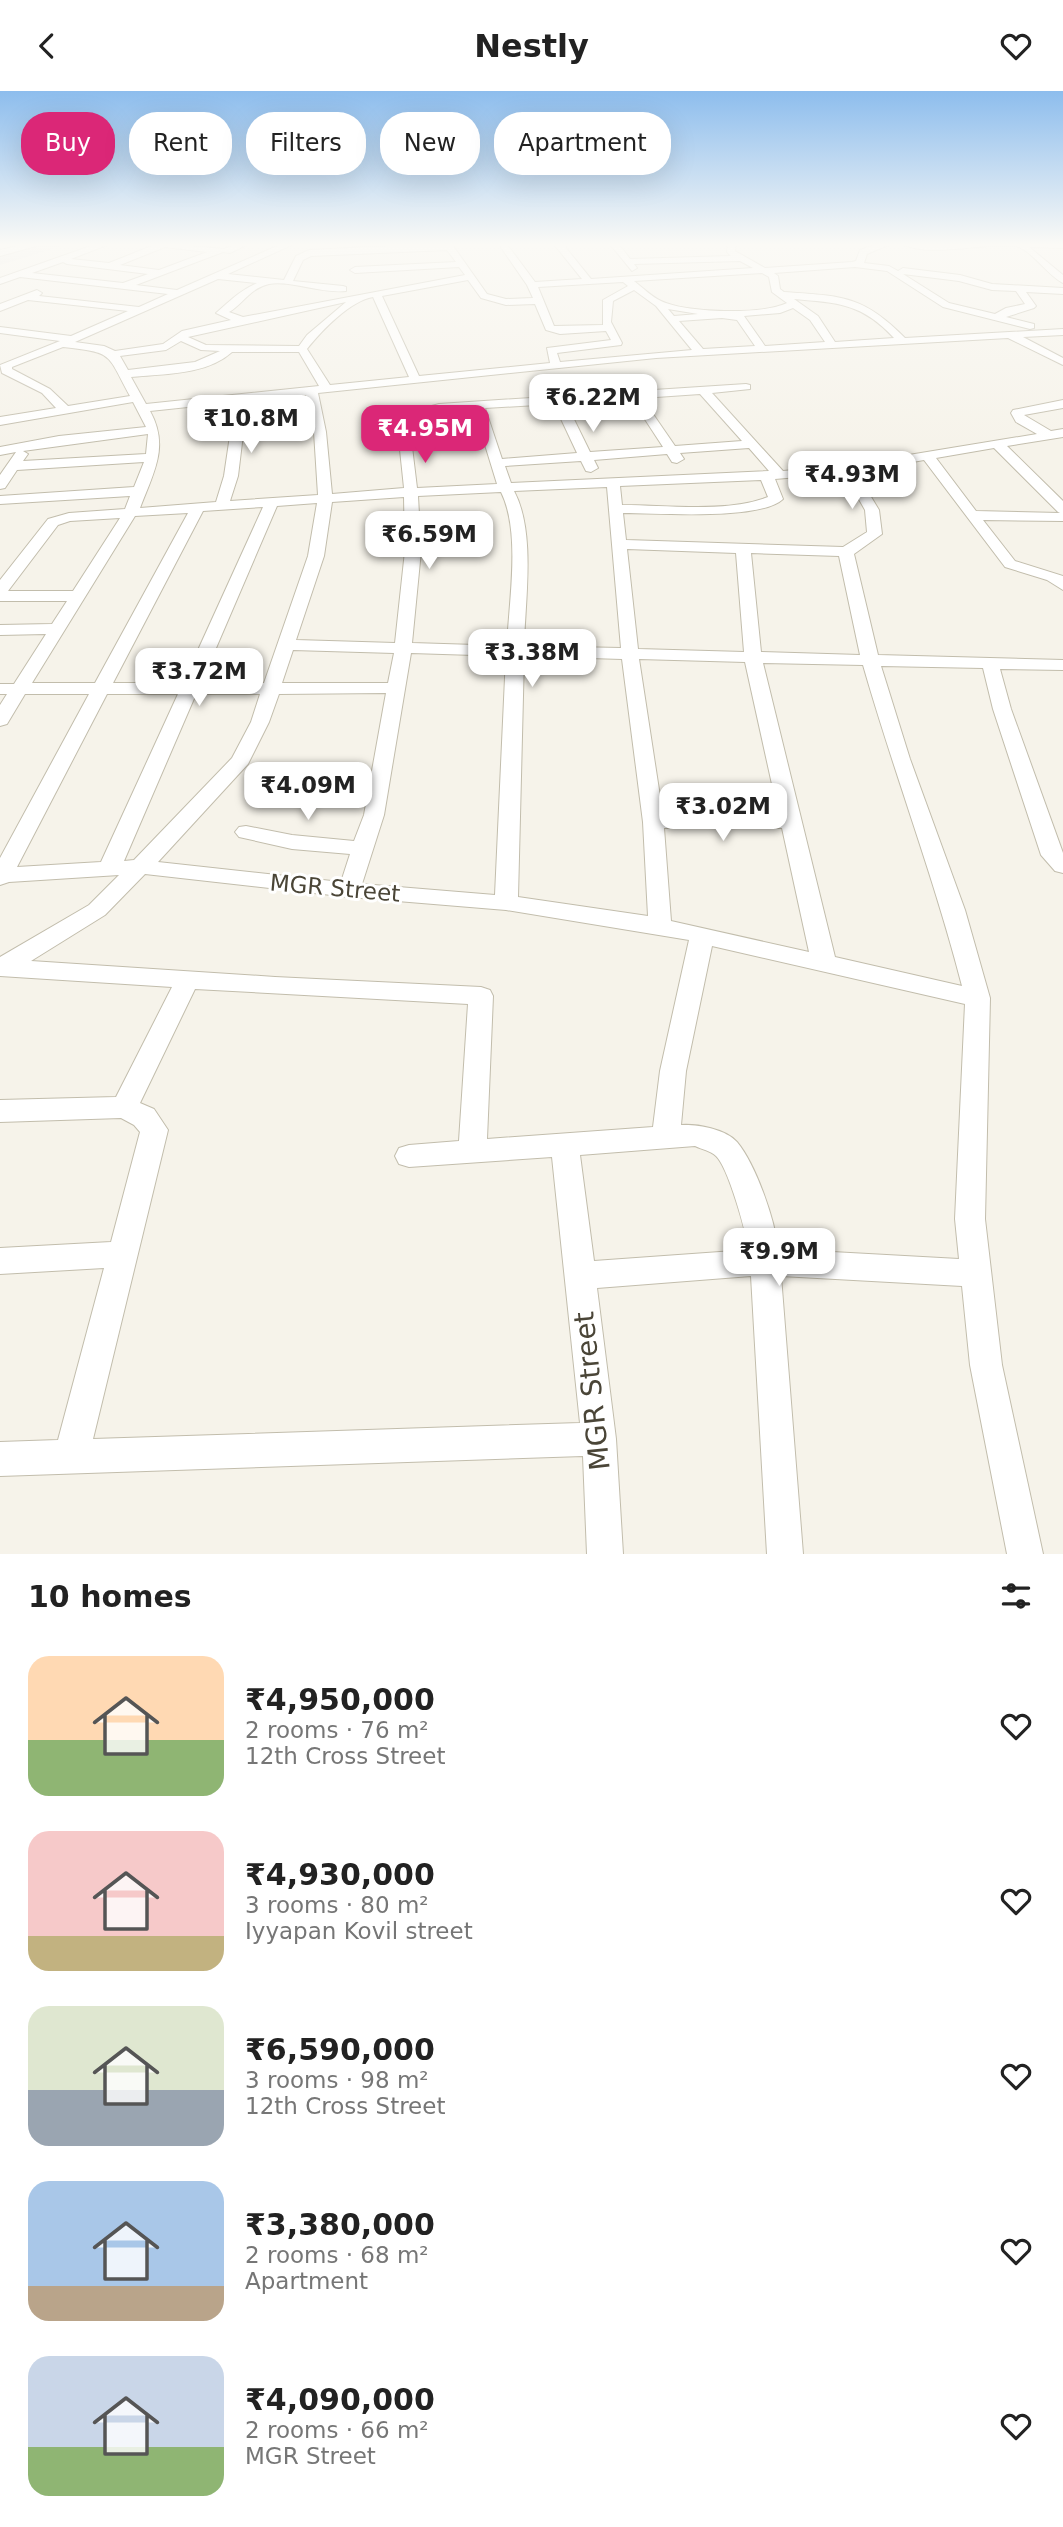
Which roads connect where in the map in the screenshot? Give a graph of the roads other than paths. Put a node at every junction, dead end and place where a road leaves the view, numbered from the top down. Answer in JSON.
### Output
{"nodes":[{"id":1,"x":135,"y":311,"type":"edge"},
{"id":2,"x":224,"y":311,"type":"edge"},
{"id":3,"x":284,"y":311,"type":"edge"},
{"id":4,"x":341,"y":311,"type":"edge"},
{"id":5,"x":384,"y":311,"type":"edge"},
{"id":6,"x":543,"y":311,"type":"edge"},
{"id":7,"x":605,"y":311,"type":"edge"},
{"id":8,"x":665,"y":311,"type":"edge"},
{"id":9,"x":704,"y":311,"type":"edge"},
{"id":10,"x":761,"y":311,"type":"edge"},
{"id":11,"x":805,"y":311,"type":"edge"},
{"id":12,"x":869,"y":311,"type":"edge"},
{"id":13,"x":973,"y":311,"type":"edge"},
{"id":14,"x":1008,"y":311,"type":"edge"},
{"id":15,"x":721,"y":314,"type":"junction"},
{"id":16,"x":998,"y":317,"type":"junction"},
{"id":17,"x":672,"y":319,"type":"junction"},
{"id":18,"x":246,"y":320,"type":"junction"},
{"id":19,"x":609,"y":328,"type":"junction"},
{"id":20,"x":0,"y":330,"type":"edge"},
{"id":21,"x":1063,"y":332,"type":"edge"},
{"id":22,"x":1010,"y":335,"type":"junction"},
{"id":23,"x":180,"y":336,"type":"junction"},
{"id":24,"x":902,"y":341,"type":"junction"},
{"id":25,"x":68,"y":342,"type":"junction"},
{"id":26,"x":617,"y":343,"type":"junction"},
{"id":27,"x":832,"y":345,"type":"junction"},
{"id":28,"x":229,"y":349,"type":"junction"},
{"id":29,"x":302,"y":349,"type":"junction"},
{"id":30,"x":762,"y":349,"type":"junction"},
{"id":31,"x":734,"y":350,"type":"junction"},
{"id":32,"x":700,"y":352,"type":"junction"},
{"id":33,"x":1063,"y":352,"type":"edge"},
{"id":34,"x":113,"y":354,"type":"junction"},
{"id":35,"x":0,"y":355,"type":"edge"},
{"id":36,"x":1045,"y":355,"type":"junction"},
{"id":37,"x":25,"y":358,"type":"junction"},
{"id":38,"x":627,"y":358,"type":"junction"},
{"id":39,"x":1063,"y":362,"type":"edge"},
{"id":40,"x":556,"y":365,"type":"junction"},
{"id":41,"x":124,"y":374,"type":"junction"},
{"id":42,"x":416,"y":381,"type":"junction"},
{"id":43,"x":746,"y":387,"type":"junction"},
{"id":44,"x":326,"y":389,"type":"junction"},
{"id":45,"x":311,"y":390,"type":"junction"},
{"id":46,"x":703,"y":390,"type":"junction"},
{"id":47,"x":634,"y":394,"type":"junction"},
{"id":48,"x":242,"y":397,"type":"junction"},
{"id":49,"x":558,"y":399,"type":"junction"},
{"id":50,"x":714,"y":402,"type":"junction"},
{"id":51,"x":140,"y":403,"type":"junction"},
{"id":52,"x":478,"y":404,"type":"junction"},
{"id":53,"x":1063,"y":404,"type":"edge"},
{"id":54,"x":65,"y":410,"type":"junction"},
{"id":55,"x":0,"y":421,"type":"edge"},
{"id":56,"x":153,"y":430,"type":"junction"},
{"id":57,"x":1059,"y":434,"type":"edge"},
{"id":58,"x":754,"y":445,"type":"junction"},
{"id":59,"x":997,"y":445,"type":"junction"},
{"id":60,"x":26,"y":446,"type":"junction"},
{"id":61,"x":0,"y":450,"type":"edge"},
{"id":62,"x":671,"y":451,"type":"junction"},
{"id":63,"x":927,"y":456,"type":"junction"},
{"id":64,"x":585,"y":457,"type":"junction"},
{"id":65,"x":152,"y":458,"type":"junction"},
{"id":66,"x":497,"y":463,"type":"junction"},
{"id":67,"x":13,"y":465,"type":"junction"},
{"id":68,"x":848,"y":468,"type":"junction"},
{"id":69,"x":773,"y":475,"type":"junction"},
{"id":70,"x":691,"y":479,"type":"junction"},
{"id":71,"x":605,"y":483,"type":"junction"},
{"id":72,"x":0,"y":485,"type":"edge"},
{"id":73,"x":505,"y":487,"type":"junction"},
{"id":74,"x":140,"y":491,"type":"junction"},
{"id":75,"x":411,"y":492,"type":"junction"},
{"id":76,"x":325,"y":499,"type":"junction"},
{"id":77,"x":0,"y":500,"type":"edge"},
{"id":78,"x":272,"y":502,"type":"junction"},
{"id":79,"x":222,"y":504,"type":"junction"},
{"id":80,"x":199,"y":506,"type":"junction"},
{"id":81,"x":615,"y":509,"type":"junction"},
{"id":82,"x":1063,"y":509,"type":"edge"},
{"id":83,"x":131,"y":512,"type":"junction"},
{"id":84,"x":973,"y":515,"type":"junction"},
{"id":85,"x":1063,"y":517,"type":"edge"},
{"id":86,"x":617,"y":544,"type":"junction"},
{"id":87,"x":743,"y":548,"type":"junction"},
{"id":88,"x":846,"y":552,"type":"junction"},
{"id":89,"x":1063,"y":585,"type":"edge"},
{"id":90,"x":0,"y":594,"type":"edge"},
{"id":91,"x":79,"y":596,"type":"junction"},
{"id":92,"x":57,"y":629,"type":"junction"},
{"id":93,"x":0,"y":630,"type":"edge"},
{"id":94,"x":285,"y":645,"type":"junction"},
{"id":95,"x":403,"y":649,"type":"junction"},
{"id":96,"x":513,"y":653,"type":"junction"},
{"id":97,"x":630,"y":656,"type":"junction"},
{"id":98,"x":753,"y":659,"type":"junction"},
{"id":99,"x":870,"y":659,"type":"junction"},
{"id":100,"x":990,"y":663,"type":"junction"},
{"id":101,"x":1063,"y":665,"type":"edge"},
{"id":102,"x":397,"y":688,"type":"junction"},
{"id":103,"x":0,"y":689,"type":"edge"},
{"id":104,"x":21,"y":689,"type":"junction"},
{"id":105,"x":100,"y":689,"type":"junction"},
{"id":106,"x":189,"y":689,"type":"junction"},
{"id":107,"x":272,"y":689,"type":"junction"},
{"id":108,"x":0,"y":720,"type":"edge"},
{"id":109,"x":653,"y":822,"type":"junction"},
{"id":110,"x":792,"y":822,"type":"junction"},
{"id":111,"x":246,"y":832,"type":"dead end"},
{"id":112,"x":364,"y":849,"type":"junction"},
{"id":113,"x":1063,"y":866,"type":"edge"},
{"id":114,"x":141,"y":867,"type":"junction"},
{"id":115,"x":109,"y":870,"type":"junction"},
{"id":116,"x":1,"y":876,"type":"edge"},
{"id":117,"x":349,"y":890,"type":"junction"},
{"id":118,"x":506,"y":903,"type":"junction"},
{"id":119,"x":660,"y":926,"type":"junction"},
{"id":120,"x":702,"y":935,"type":"junction"},
{"id":121,"x":824,"y":963,"type":"junction"},
{"id":122,"x":2,"y":968,"type":"edge"},
{"id":123,"x":187,"y":981,"type":"junction"},
{"id":124,"x":978,"y":998,"type":"junction"},
{"id":125,"x":124,"y":1107,"type":"junction"},
{"id":126,"x":0,"y":1111,"type":"edge"},
{"id":127,"x":666,"y":1137,"type":"junction"},
{"id":128,"x":565,"y":1145,"type":"junction"},
{"id":129,"x":472,"y":1151,"type":"junction"},
{"id":130,"x":408,"y":1156,"type":"dead end"},
{"id":131,"x":123,"y":1254,"type":"junction"},
{"id":132,"x":0,"y":1261,"type":"edge"},
{"id":133,"x":765,"y":1262,"type":"junction"},
{"id":134,"x":976,"y":1273,"type":"junction"},
{"id":135,"x":581,"y":1276,"type":"junction"},
{"id":136,"x":599,"y":1439,"type":"junction"},
{"id":137,"x":71,"y":1457,"type":"junction"},
{"id":138,"x":0,"y":1459,"type":"edge"},
{"id":139,"x":604,"y":1554,"type":"edge"},
{"id":140,"x":785,"y":1554,"type":"edge"},
{"id":141,"x":1025,"y":1554,"type":"edge"}],
"edges":[{"from":1,"to":25,"type":"street"},
{"from":2,"to":18,"type":"street"},
{"from":3,"to":18,"type":"street"},
{"from":4,"to":29,"type":"street"},
{"from":5,"to":42,"type":"street"},
{"from":6,"to":19,"type":"street"},
{"from":7,"to":19,"type":"street"},
{"from":8,"to":17,"type":"street"},
{"from":9,"to":15,"type":"street"},
{"from":10,"to":15,"type":"street"},
{"from":11,"to":27,"type":"street"},
{"from":12,"to":24,"type":"street"},
{"from":13,"to":16,"type":"street"},
{"from":14,"to":16,"type":"street"},
{"from":15,"to":17,"type":"street"},
{"from":15,"to":30,"type":"street"},
{"from":16,"to":21,"type":"street"},
{"from":17,"to":32,"type":"street"},
{"from":18,"to":23,"type":"street"},
{"from":19,"to":26,"type":"street"},
{"from":20,"to":25,"type":"street"},
{"from":21,"to":22,"type":"street"},
{"from":22,"to":24,"type":"street"},
{"from":22,"to":36,"type":"street"},
{"from":23,"to":28,"type":"street"},
{"from":23,"to":34,"type":"street"},
{"from":24,"to":27,"type":"street"},
{"from":25,"to":34,"type":"street"},
{"from":25,"to":37,"type":"street"},
{"from":26,"to":38,"type":"street"},
{"from":26,"to":40,"type":"street"},
{"from":27,"to":30,"type":"street"},
{"from":28,"to":29,"type":"street"},
{"from":28,"to":41,"type":"street"},
{"from":29,"to":44,"type":"street"},
{"from":30,"to":31,"type":"street"},
{"from":31,"to":32,"type":"street"},
{"from":31,"to":43,"type":"street"},
{"from":32,"to":38,"type":"street"},
{"from":33,"to":36,"type":"street"},
{"from":34,"to":41,"type":"street"},
{"from":35,"to":37,"type":"street"},
{"from":36,"to":39,"type":"street"},
{"from":37,"to":54,"type":"street"},
{"from":38,"to":40,"type":"street"},
{"from":40,"to":42,"type":"street"},
{"from":41,"to":51,"type":"street"},
{"from":42,"to":44,"type":"street"},
{"from":43,"to":46,"type":"street"},
{"from":43,"to":50,"type":"street"},
{"from":44,"to":45,"type":"street"},
{"from":45,"to":48,"type":"street"},
{"from":45,"to":76,"type":"street"},
{"from":46,"to":47,"type":"street"},
{"from":46,"to":50,"type":"street"},
{"from":47,"to":49,"type":"street"},
{"from":47,"to":62,"type":"street"},
{"from":48,"to":51,"type":"street"},
{"from":48,"to":79,"type":"street"},
{"from":49,"to":52,"type":"street"},
{"from":49,"to":64,"type":"street"},
{"from":50,"to":58,"type":"street"},
{"from":51,"to":54,"type":"street"},
{"from":51,"to":56,"type":"street"},
{"from":52,"to":66,"type":"street"},
{"from":52,"to":75,"type":"street"},
{"from":53,"to":57,"type":"street"},
{"from":54,"to":55,"type":"street"},
{"from":56,"to":60,"type":"street"},
{"from":56,"to":65,"type":"street"},
{"from":57,"to":59,"type":"street"},
{"from":58,"to":62,"type":"street"},
{"from":58,"to":69,"type":"street"},
{"from":59,"to":63,"type":"street"},
{"from":59,"to":82,"type":"street"},
{"from":60,"to":61,"type":"street"},
{"from":60,"to":67,"type":"street"},
{"from":62,"to":64,"type":"street"},
{"from":62,"to":70,"type":"street"},
{"from":63,"to":68,"type":"street"},
{"from":63,"to":84,"type":"street"},
{"from":64,"to":66,"type":"street"},
{"from":64,"to":71,"type":"street"},
{"from":65,"to":67,"type":"street"},
{"from":65,"to":74,"type":"street"},
{"from":66,"to":73,"type":"street"},
{"from":67,"to":72,"type":"street"},
{"from":68,"to":69,"type":"street"},
{"from":68,"to":88,"type":"street"},
{"from":69,"to":70,"type":"street"},
{"from":69,"to":81,"type":"street"},
{"from":70,"to":71,"type":"street"},
{"from":71,"to":73,"type":"street"},
{"from":71,"to":81,"type":"street"},
{"from":73,"to":75,"type":"street"},
{"from":73,"to":96,"type":"street"},
{"from":74,"to":77,"type":"street"},
{"from":74,"to":83,"type":"street"},
{"from":75,"to":76,"type":"street"},
{"from":75,"to":95,"type":"street"},
{"from":76,"to":78,"type":"street"},
{"from":76,"to":94,"type":"street"},
{"from":78,"to":79,"type":"street"},
{"from":78,"to":106,"type":"street"},
{"from":79,"to":80,"type":"street"},
{"from":80,"to":83,"type":"street"},
{"from":80,"to":105,"type":"street"},
{"from":81,"to":86,"type":"street"},
{"from":83,"to":90,"type":"street"},
{"from":83,"to":91,"type":"street"},
{"from":84,"to":85,"type":"street"},
{"from":84,"to":89,"type":"street"},
{"from":86,"to":87,"type":"street"},
{"from":86,"to":97,"type":"street"},
{"from":87,"to":88,"type":"street"},
{"from":87,"to":98,"type":"street"},
{"from":88,"to":99,"type":"street"},
{"from":90,"to":91,"type":"street"},
{"from":91,"to":92,"type":"street"},
{"from":92,"to":93,"type":"street"},
{"from":92,"to":104,"type":"street"},
{"from":94,"to":95,"type":"street"},
{"from":94,"to":107,"type":"street"},
{"from":95,"to":96,"type":"street"},
{"from":95,"to":102,"type":"street"},
{"from":96,"to":97,"type":"street"},
{"from":96,"to":118,"type":"street"},
{"from":97,"to":98,"type":"street"},
{"from":97,"to":109,"type":"street"},
{"from":98,"to":99,"type":"street"},
{"from":98,"to":110,"type":"street"},
{"from":99,"to":100,"type":"street"},
{"from":99,"to":124,"type":"street"},
{"from":100,"to":101,"type":"street"},
{"from":100,"to":113,"type":"street"},
{"from":102,"to":107,"type":"street"},
{"from":102,"to":112,"type":"street"},
{"from":103,"to":104,"type":"street"},
{"from":104,"to":105,"type":"street"},
{"from":104,"to":108,"type":"street"},
{"from":105,"to":106,"type":"street"},
{"from":105,"to":116,"type":"street"},
{"from":106,"to":107,"type":"street"},
{"from":106,"to":115,"type":"street"},
{"from":107,"to":114,"type":"street"},
{"from":109,"to":110,"type":"street"},
{"from":109,"to":119,"type":"street"},
{"from":110,"to":121,"type":"street"},
{"from":111,"to":112,"type":"street"},
{"from":112,"to":117,"type":"street"},
{"from":114,"to":115,"type":"street","name":"MGR Street"},
{"from":114,"to":117,"type":"street","name":"MGR Street"},
{"from":114,"to":122,"type":"street"},
{"from":115,"to":116,"type":"street","name":"MGR Street"},
{"from":117,"to":118,"type":"street","name":"MGR Street"},
{"from":118,"to":119,"type":"street","name":"MGR Street"},
{"from":119,"to":120,"type":"street","name":"MGR Street"},
{"from":120,"to":121,"type":"street","name":"MGR Street"},
{"from":120,"to":127,"type":"street"},
{"from":121,"to":124,"type":"street","name":"MGR Street"},
{"from":122,"to":123,"type":"street"},
{"from":123,"to":125,"type":"street"},
{"from":123,"to":129,"type":"street"},
{"from":124,"to":134,"type":"street"},
{"from":125,"to":126,"type":"street"},
{"from":125,"to":131,"type":"street"},
{"from":127,"to":128,"type":"street"},
{"from":127,"to":133,"type":"street"},
{"from":128,"to":129,"type":"street"},
{"from":128,"to":135,"type":"street","name":"MGR Street"},
{"from":129,"to":130,"type":"street"},
{"from":131,"to":132,"type":"street"},
{"from":131,"to":137,"type":"street"},
{"from":133,"to":134,"type":"street"},
{"from":133,"to":135,"type":"street"},
{"from":133,"to":140,"type":"street"},
{"from":134,"to":141,"type":"street"},
{"from":135,"to":136,"type":"street","name":"MGR Street"},
{"from":136,"to":137,"type":"street"},
{"from":136,"to":139,"type":"street","name":"MGR Street"},
{"from":137,"to":138,"type":"street"}]}
